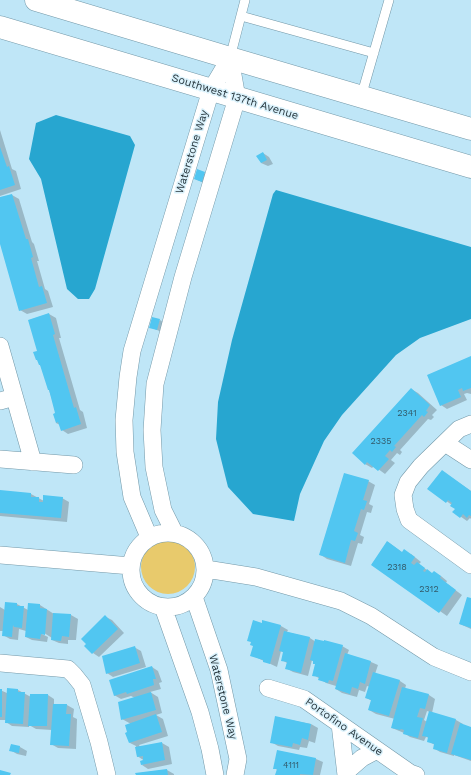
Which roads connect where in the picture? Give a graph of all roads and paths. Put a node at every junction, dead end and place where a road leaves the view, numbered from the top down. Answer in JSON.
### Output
{"nodes":[{"id":1,"x":36,"y":0,"type":"edge"},
{"id":2,"x":245,"y":0,"type":"edge"},
{"id":3,"x":389,"y":0,"type":"edge"},
{"id":4,"x":241,"y":16,"type":"junction"},
{"id":5,"x":0,"y":27,"type":"edge"},
{"id":6,"x":374,"y":53,"type":"junction"},
{"id":7,"x":230,"y":58,"type":"junction"},
{"id":8,"x":211,"y":90,"type":"junction"},
{"id":9,"x":361,"y":97,"type":"junction"},
{"id":10,"x":237,"y":98,"type":"junction"},
{"id":11,"x":471,"y":129,"type":"edge"},
{"id":12,"x":471,"y":167,"type":"edge"},
{"id":13,"x":0,"y":346,"type":"edge"},
{"id":14,"x":7,"y":399,"type":"edge"},
{"id":15,"x":471,"y":424,"type":"edge"},
{"id":16,"x":444,"y":443,"type":"junction"},
{"id":17,"x":0,"y":459,"type":"edge"},
{"id":18,"x":471,"y":460,"type":"edge"},
{"id":19,"x":33,"y":462,"type":"junction"},
{"id":20,"x":74,"y":465,"type":"dead end"},
{"id":21,"x":174,"y":532,"type":"junction"},
{"id":22,"x":149,"y":537,"type":"junction"},
{"id":23,"x":0,"y":555,"type":"edge"},
{"id":24,"x":471,"y":565,"type":"edge"},
{"id":25,"x":131,"y":566,"type":"junction"},
{"id":26,"x":206,"y":569,"type":"junction"},
{"id":27,"x":194,"y":597,"type":"junction"},
{"id":28,"x":163,"y":607,"type":"junction"},
{"id":29,"x":0,"y":663,"type":"edge"},
{"id":30,"x":471,"y":672,"type":"edge"},
{"id":31,"x":268,"y":688,"type":"dead end"},
{"id":32,"x":340,"y":724,"type":"junction"},
{"id":33,"x":377,"y":750,"type":"junction"},
{"id":34,"x":346,"y":773,"type":"edge"},
{"id":35,"x":107,"y":775,"type":"edge"},
{"id":36,"x":215,"y":775,"type":"edge"},
{"id":37,"x":235,"y":775,"type":"edge"},
{"id":38,"x":416,"y":775,"type":"edge"}],
"edges":[{"from":1,"to":7,"type":"main road"},
{"from":2,"to":4,"type":"lane"},
{"from":3,"to":6,"type":"lane"},
{"from":4,"to":6,"type":"lane"},
{"from":4,"to":7,"type":"lane"},
{"from":5,"to":8,"type":"main road","name":"Southwest 137th Avenue"},
{"from":6,"to":9,"type":"lane"},
{"from":7,"to":8,"type":"street","name":"Waterstone Way"},
{"from":7,"to":9,"type":"main road"},
{"from":7,"to":10,"type":"street"},
{"from":8,"to":10,"type":"main road","name":"Southwest 137th Avenue"},
{"from":8,"to":22,"type":"street","name":"Waterstone Way"},
{"from":9,"to":11,"type":"main road"},
{"from":10,"to":12,"type":"main road","name":"Southwest 137th Avenue"},
{"from":10,"to":21,"type":"street"},
{"from":13,"to":14,"type":"street"},
{"from":14,"to":19,"type":"street"},
{"from":15,"to":16,"type":"street"},
{"from":16,"to":18,"type":"street"},
{"from":16,"to":24,"type":"street"},
{"from":17,"to":19,"type":"street"},
{"from":19,"to":20,"type":"street"},
{"from":21,"to":22,"type":"street"},
{"from":21,"to":26,"type":"street"},
{"from":22,"to":25,"type":"street"},
{"from":23,"to":25,"type":"street"},
{"from":25,"to":28,"type":"street"},
{"from":26,"to":27,"type":"street"},
{"from":26,"to":30,"type":"street"},
{"from":27,"to":28,"type":"street"},
{"from":27,"to":37,"type":"street","name":"Waterstone Way"},
{"from":28,"to":36,"type":"street"},
{"from":29,"to":35,"type":"street"},
{"from":31,"to":32,"type":"street","name":"Portofino Avenue"},
{"from":32,"to":33,"type":"street","name":"Portofino Avenue"},
{"from":32,"to":34,"type":"street"},
{"from":33,"to":34,"type":"street"},
{"from":33,"to":38,"type":"street","name":"Portofino Avenue"}]}
